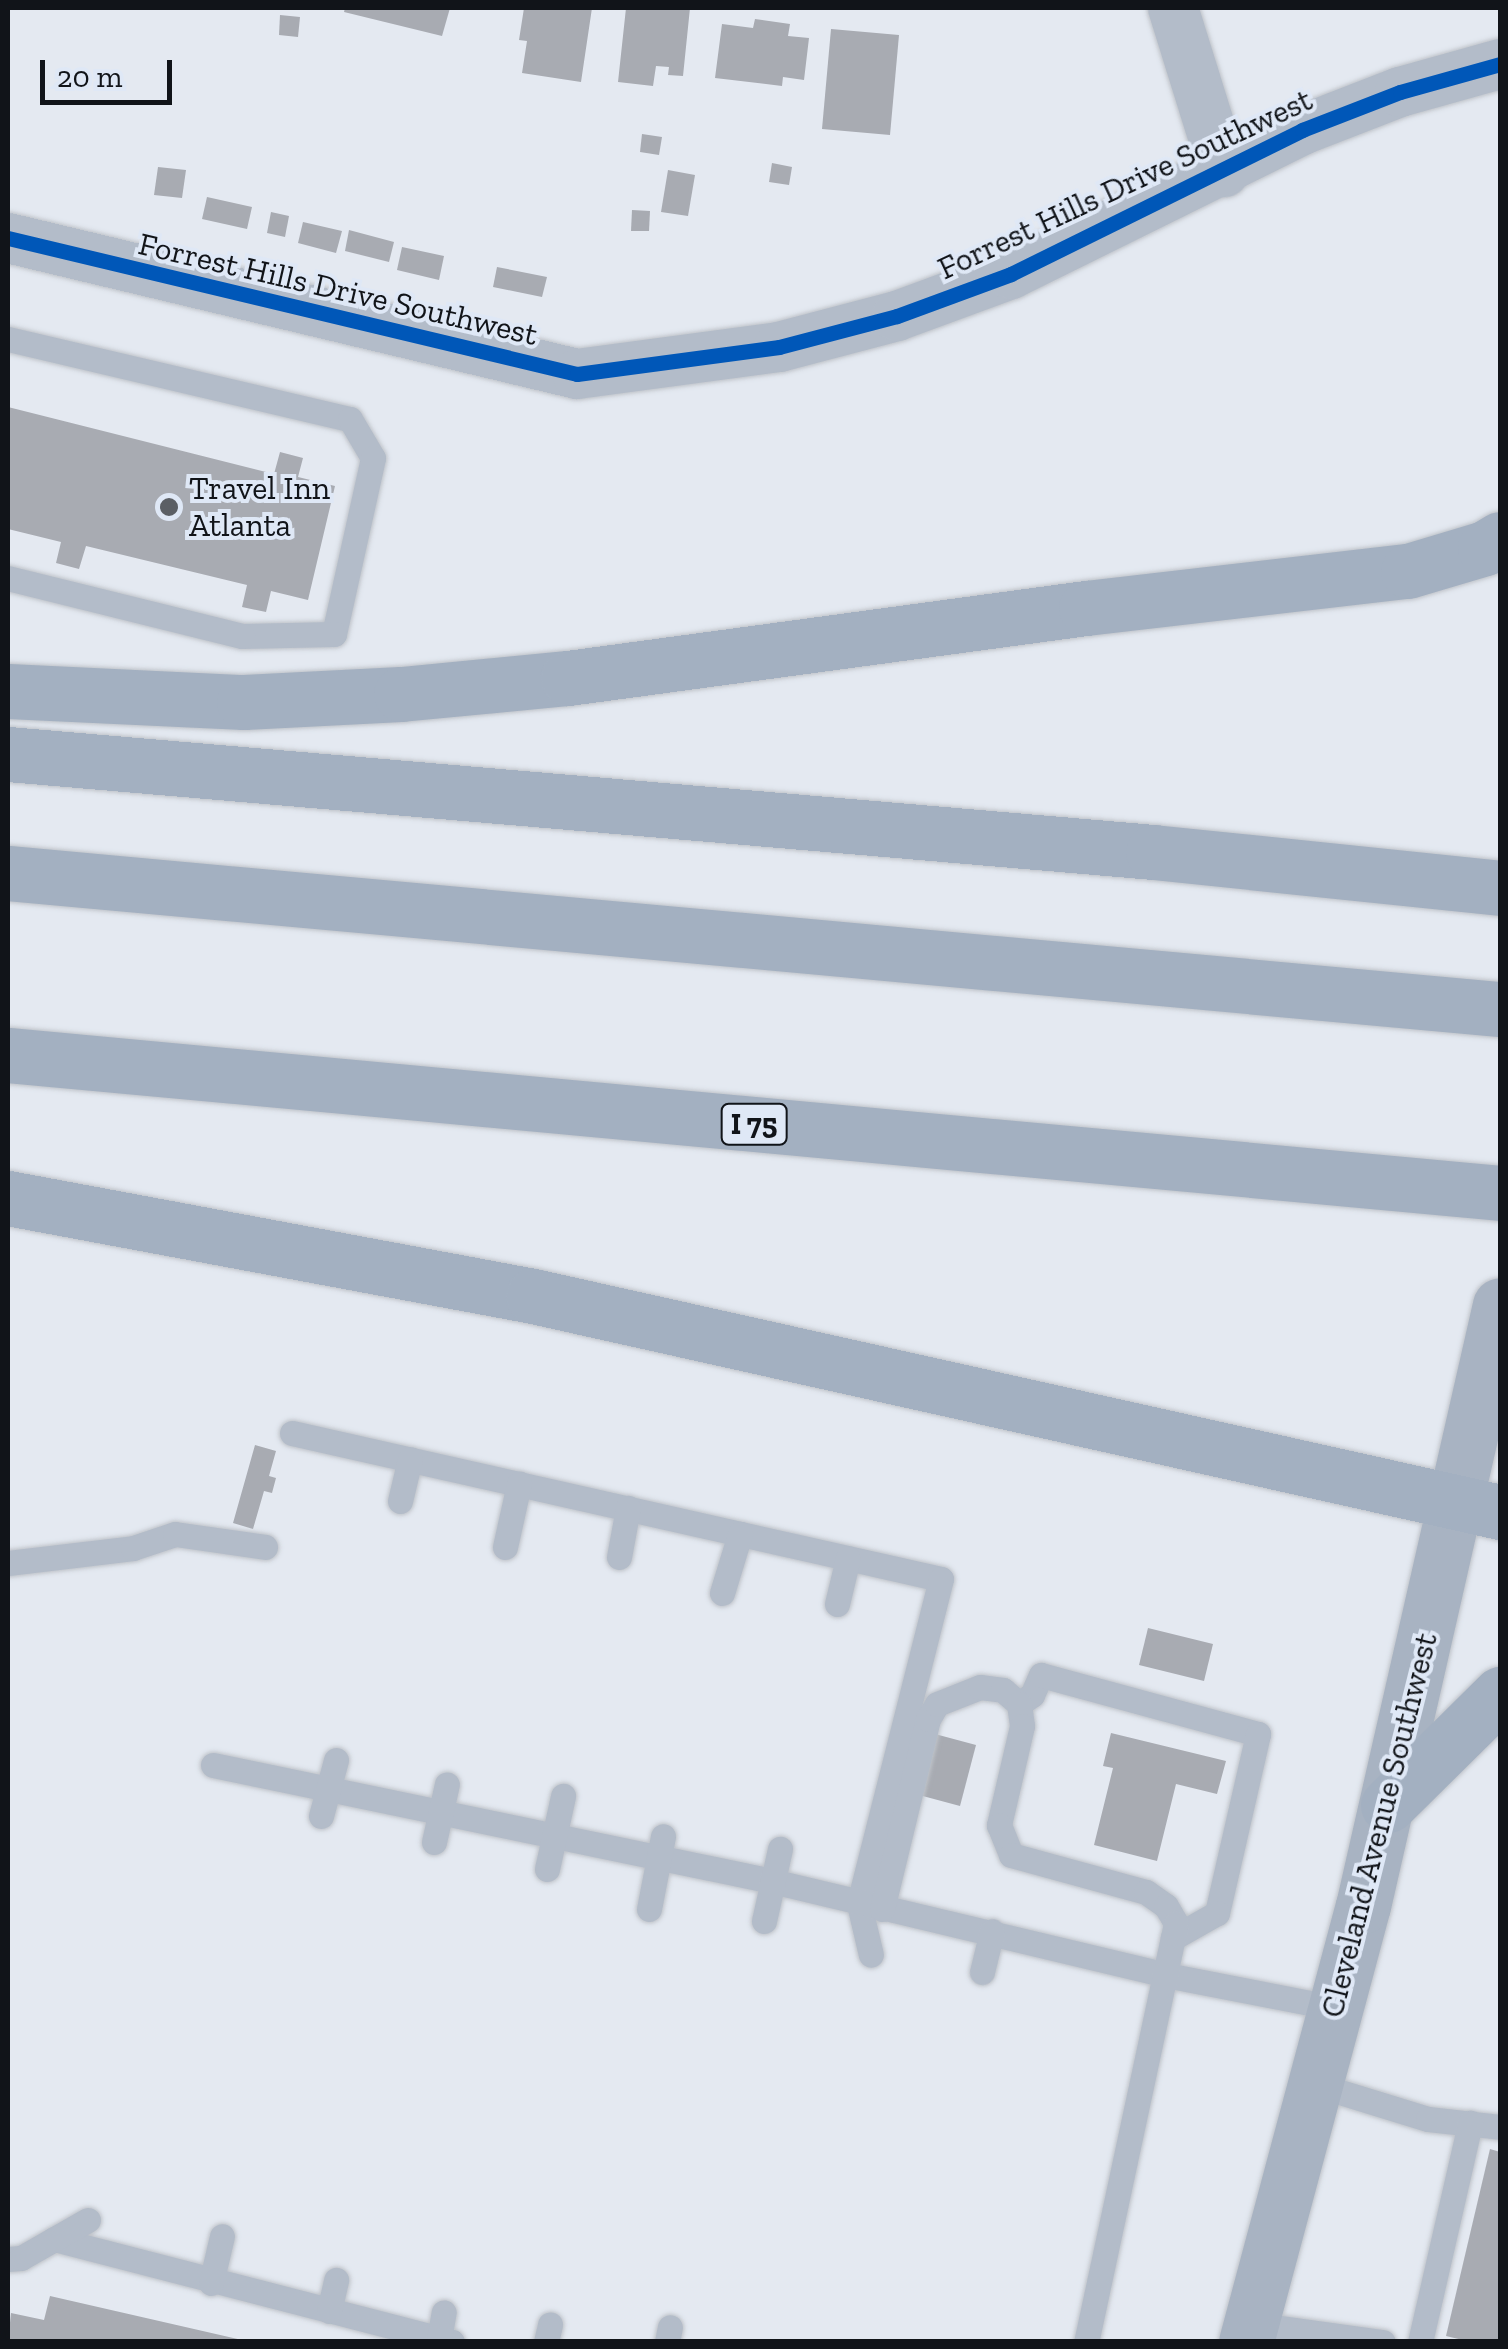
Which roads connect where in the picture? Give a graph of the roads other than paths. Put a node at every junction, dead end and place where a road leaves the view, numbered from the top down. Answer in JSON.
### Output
{"nodes":[{"id":1,"x":1173,"y":8,"type":"edge"},
{"id":2,"x":1500,"y":64,"type":"edge"},
{"id":3,"x":1224,"y":172,"type":"junction"},
{"id":4,"x":8,"y":238,"type":"edge"},
{"id":5,"x":8,"y":339,"type":"edge"},
{"id":6,"x":1500,"y":539,"type":"edge"},
{"id":7,"x":8,"y":578,"type":"edge"},
{"id":8,"x":8,"y":691,"type":"edge"},
{"id":9,"x":8,"y":754,"type":"edge"},
{"id":10,"x":8,"y":873,"type":"edge"},
{"id":11,"x":1500,"y":888,"type":"edge"},
{"id":12,"x":1500,"y":1009,"type":"edge"},
{"id":13,"x":8,"y":1055,"type":"edge"},
{"id":14,"x":1500,"y":1194,"type":"edge"},
{"id":15,"x":8,"y":1198,"type":"edge"},
{"id":16,"x":1500,"y":1306,"type":"edge"},
{"id":17,"x":292,"y":1433,"type":"dead end"},
{"id":18,"x":410,"y":1459,"type":"junction"},
{"id":19,"x":520,"y":1484,"type":"junction"},
{"id":20,"x":400,"y":1501,"type":"dead end"},
{"id":21,"x":628,"y":1508,"type":"junction"},
{"id":22,"x":1477,"y":1508,"type":"edge"},
{"id":23,"x":740,"y":1534,"type":"junction"},
{"id":24,"x":265,"y":1546,"type":"dead end"},
{"id":25,"x":505,"y":1547,"type":"dead end"},
{"id":26,"x":619,"y":1557,"type":"dead end"},
{"id":27,"x":848,"y":1558,"type":"junction"},
{"id":28,"x":8,"y":1562,"type":"edge"},
{"id":29,"x":722,"y":1593,"type":"dead end"},
{"id":30,"x":837,"y":1604,"type":"dead end"},
{"id":31,"x":1500,"y":1694,"type":"edge"},
{"id":32,"x":1019,"y":1704,"type":"junction"},
{"id":33,"x":336,"y":1760,"type":"dead end"},
{"id":34,"x":213,"y":1765,"type":"dead end"},
{"id":35,"x":447,"y":1784,"type":"dead end"},
{"id":36,"x":328,"y":1789,"type":"junction"},
{"id":37,"x":563,"y":1796,"type":"dead end"},
{"id":38,"x":1388,"y":1805,"type":"junction"},
{"id":39,"x":441,"y":1812,"type":"junction"},
{"id":40,"x":321,"y":1816,"type":"dead end"},
{"id":41,"x":554,"y":1836,"type":"junction"},
{"id":42,"x":434,"y":1842,"type":"dead end"},
{"id":43,"x":660,"y":1846,"type":"junction"},
{"id":44,"x":780,"y":1849,"type":"dead end"},
{"id":45,"x":547,"y":1869,"type":"dead end"},
{"id":46,"x":772,"y":1881,"type":"junction"},
{"id":47,"x":870,"y":1907,"type":"junction"},
{"id":48,"x":649,"y":1909,"type":"dead end"},
{"id":49,"x":764,"y":1921,"type":"dead end"},
{"id":50,"x":992,"y":1931,"type":"junction"},
{"id":51,"x":1174,"y":1938,"type":"junction"},
{"id":52,"x":871,"y":1956,"type":"dead end"},
{"id":53,"x":982,"y":1972,"type":"dead end"},
{"id":54,"x":1166,"y":1975,"type":"junction"},
{"id":55,"x":1335,"y":2008,"type":"junction"},
{"id":56,"x":1314,"y":2084,"type":"junction"},
{"id":57,"x":1470,"y":2123,"type":"junction"},
{"id":58,"x":1500,"y":2126,"type":"edge"},
{"id":59,"x":88,"y":2220,"type":"dead end"},
{"id":60,"x":222,"y":2236,"type":"dead end"},
{"id":61,"x":54,"y":2239,"type":"junction"},
{"id":62,"x":8,"y":2259,"type":"edge"},
{"id":63,"x":336,"y":2280,"type":"dead end"},
{"id":64,"x":211,"y":2283,"type":"junction"},
{"id":65,"x":328,"y":2311,"type":"junction"},
{"id":66,"x":444,"y":2312,"type":"dead end"},
{"id":67,"x":1248,"y":2332,"type":"edge"},
{"id":68,"x":445,"y":2340,"type":"edge"},
{"id":69,"x":1086,"y":2342,"type":"edge"},
{"id":70,"x":1383,"y":2342,"type":"edge"},
{"id":71,"x":1420,"y":2342,"type":"edge"}],
"edges":[{"from":1,"to":3,"type":"street"},
{"from":2,"to":3,"type":"street","name":"Forrest Hills Drive Southwest"},
{"from":3,"to":4,"type":"street","name":"Forrest Hills Drive Southwest"},
{"from":5,"to":7,"type":"lane"},
{"from":6,"to":8,"type":"highway"},
{"from":9,"to":11,"type":"highway"},
{"from":10,"to":12,"type":"highway"},
{"from":13,"to":14,"type":"highway","number":"I 75"},
{"from":15,"to":22,"type":"highway"},
{"from":16,"to":22,"type":"main road","name":"Cleveland Avenue Southwest"},
{"from":17,"to":18,"type":"lane"},
{"from":18,"to":19,"type":"lane"},
{"from":18,"to":20,"type":"lane"},
{"from":19,"to":21,"type":"lane"},
{"from":19,"to":25,"type":"lane"},
{"from":21,"to":23,"type":"lane"},
{"from":21,"to":26,"type":"lane"},
{"from":22,"to":38,"type":"main road","name":"Cleveland Avenue Southwest"},
{"from":23,"to":27,"type":"lane"},
{"from":23,"to":29,"type":"lane"},
{"from":24,"to":28,"type":"lane"},
{"from":27,"to":30,"type":"lane"},
{"from":27,"to":47,"type":"lane"},
{"from":31,"to":38,"type":"highway"},
{"from":32,"to":47,"type":"lane"},
{"from":32,"to":51,"type":"lane"},
{"from":32,"to":51,"type":"lane"},
{"from":33,"to":36,"type":"lane"},
{"from":34,"to":36,"type":"lane"},
{"from":35,"to":39,"type":"lane"},
{"from":36,"to":39,"type":"lane"},
{"from":36,"to":40,"type":"lane"},
{"from":37,"to":41,"type":"lane"},
{"from":38,"to":55,"type":"main road","name":"Cleveland Avenue Southwest"},
{"from":39,"to":41,"type":"lane"},
{"from":39,"to":42,"type":"lane"},
{"from":41,"to":43,"type":"lane"},
{"from":41,"to":45,"type":"lane"},
{"from":43,"to":46,"type":"lane"},
{"from":43,"to":48,"type":"lane"},
{"from":44,"to":46,"type":"lane"},
{"from":46,"to":47,"type":"lane"},
{"from":46,"to":49,"type":"lane"},
{"from":47,"to":50,"type":"lane"},
{"from":47,"to":52,"type":"lane"},
{"from":50,"to":53,"type":"lane"},
{"from":50,"to":54,"type":"lane"},
{"from":51,"to":54,"type":"lane"},
{"from":54,"to":55,"type":"lane"},
{"from":54,"to":69,"type":"lane"},
{"from":55,"to":56,"type":"main road","name":"Cleveland Avenue Southwest"},
{"from":56,"to":57,"type":"lane"},
{"from":56,"to":67,"type":"main road","name":"Cleveland Avenue Southwest"},
{"from":57,"to":58,"type":"lane"},
{"from":57,"to":71,"type":"lane"},
{"from":59,"to":61,"type":"lane"},
{"from":60,"to":64,"type":"lane"},
{"from":61,"to":62,"type":"lane"},
{"from":61,"to":64,"type":"lane"},
{"from":63,"to":65,"type":"lane"},
{"from":64,"to":65,"type":"lane"},
{"from":65,"to":68,"type":"lane"},
{"from":66,"to":68,"type":"lane"},
{"from":67,"to":70,"type":"lane"}]}
